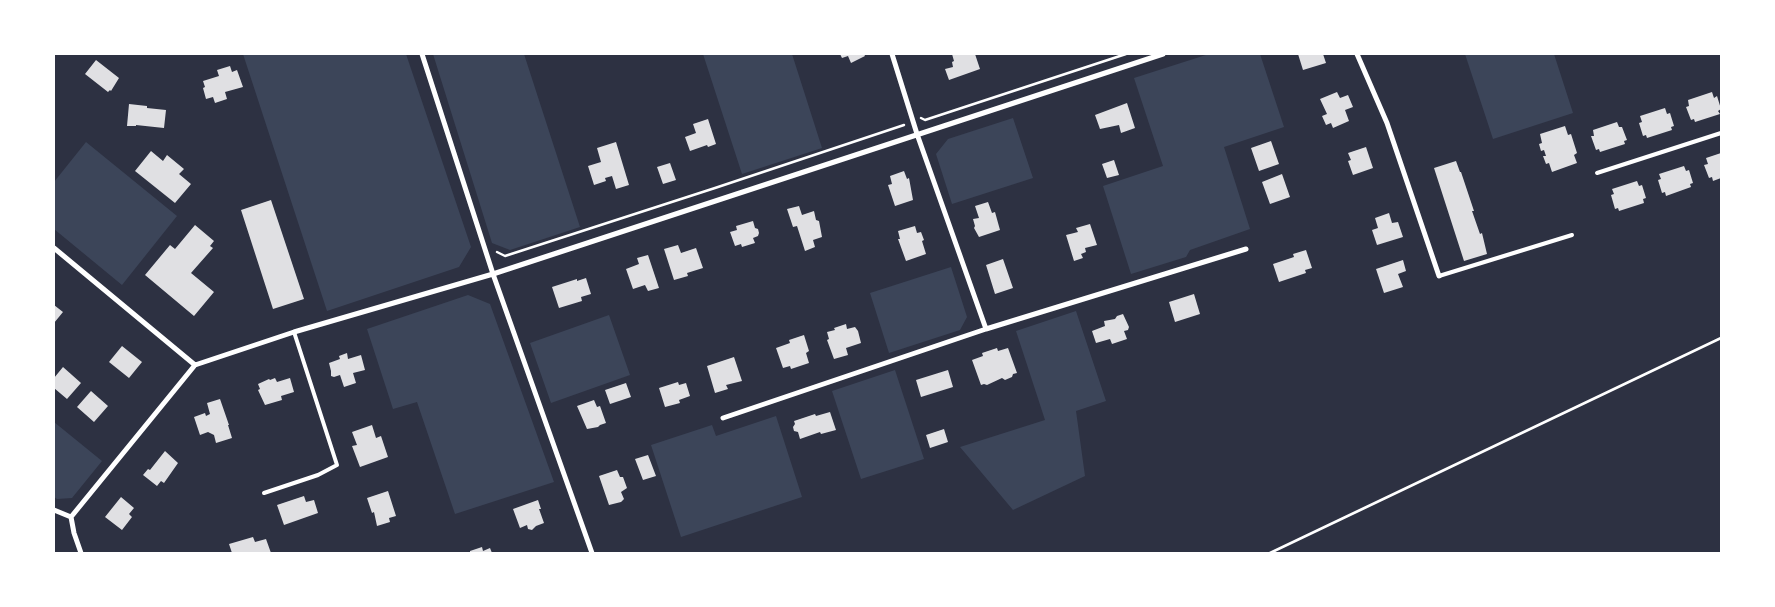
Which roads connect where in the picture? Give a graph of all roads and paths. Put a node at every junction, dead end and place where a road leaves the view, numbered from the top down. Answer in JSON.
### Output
{"nodes":[{"id":1,"x":422,"y":54,"type":"edge"},
{"id":2,"x":892,"y":54,"type":"edge"},
{"id":3,"x":1126,"y":54,"type":"edge"},
{"id":4,"x":1163,"y":54,"type":"edge"},
{"id":5,"x":1357,"y":54,"type":"edge"},
{"id":6,"x":913,"y":119,"type":"junction"},
{"id":7,"x":1721,"y":133,"type":"edge"},
{"id":8,"x":917,"y":134,"type":"junction"},
{"id":9,"x":1597,"y":173,"type":"dead end"},
{"id":10,"x":1572,"y":235,"type":"dead end"},
{"id":11,"x":54,"y":248,"type":"edge"},
{"id":12,"x":1246,"y":248,"type":"dead end"},
{"id":13,"x":492,"y":249,"type":"dead end"},
{"id":14,"x":493,"y":274,"type":"junction"},
{"id":15,"x":1438,"y":276,"type":"joint"},
{"id":16,"x":986,"y":329,"type":"junction"},
{"id":17,"x":294,"y":332,"type":"junction"},
{"id":18,"x":1721,"y":338,"type":"edge"},
{"id":19,"x":195,"y":364,"type":"junction"},
{"id":20,"x":723,"y":418,"type":"dead end"},
{"id":21,"x":264,"y":492,"type":"dead end"},
{"id":22,"x":54,"y":510,"type":"edge"},
{"id":23,"x":71,"y":516,"type":"junction"},
{"id":24,"x":82,"y":553,"type":"edge"},
{"id":25,"x":592,"y":553,"type":"edge"},
{"id":26,"x":1270,"y":553,"type":"edge"}],
"edges":[{"from":1,"to":14,"type":"street"},
{"from":2,"to":6,"type":"street"},
{"from":3,"to":6,"type":"path"},
{"from":4,"to":8,"type":"street"},
{"from":5,"to":15,"type":"street"},
{"from":6,"to":8,"type":"street"},
{"from":6,"to":13,"type":"path"},
{"from":7,"to":9,"type":"lane"},
{"from":8,"to":14,"type":"street"},
{"from":8,"to":16,"type":"street"},
{"from":10,"to":15,"type":"lane"},
{"from":11,"to":19,"type":"street"},
{"from":12,"to":16,"type":"street"},
{"from":14,"to":17,"type":"street"},
{"from":14,"to":25,"type":"street"},
{"from":16,"to":20,"type":"street"},
{"from":17,"to":19,"type":"street"},
{"from":17,"to":21,"type":"lane"},
{"from":18,"to":26,"type":"path"},
{"from":19,"to":23,"type":"street"},
{"from":22,"to":23,"type":"street"},
{"from":23,"to":24,"type":"street"}]}
